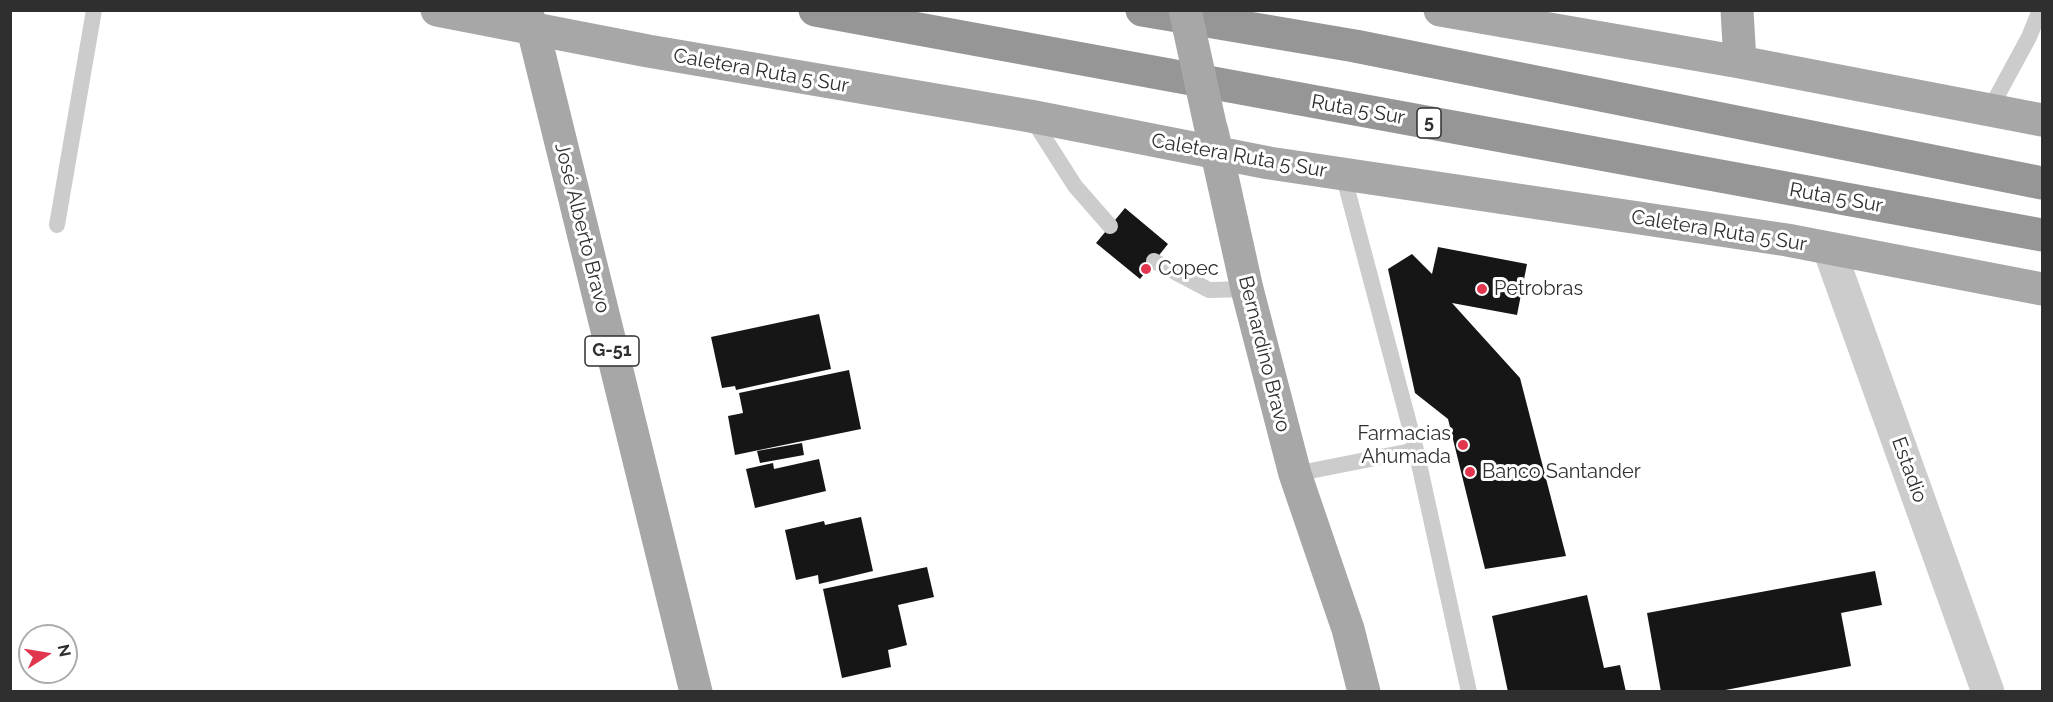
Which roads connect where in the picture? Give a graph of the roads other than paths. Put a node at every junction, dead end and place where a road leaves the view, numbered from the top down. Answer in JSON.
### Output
{"nodes":[{"id":1,"x":94,"y":10,"type":"edge"},
{"id":2,"x":437,"y":10,"type":"edge"},
{"id":3,"x":815,"y":10,"type":"edge"},
{"id":4,"x":1142,"y":10,"type":"edge"},
{"id":5,"x":1185,"y":10,"type":"edge"},
{"id":6,"x":1440,"y":10,"type":"edge"},
{"id":7,"x":1737,"y":10,"type":"edge"},
{"id":8,"x":2040,"y":10,"type":"edge"},
{"id":9,"x":529,"y":20,"type":"edge"},
{"id":10,"x":1740,"y":62,"type":"junction"},
{"id":11,"x":1990,"y":109,"type":"junction"},
{"id":12,"x":1030,"y":116,"type":"junction"},
{"id":13,"x":2043,"y":120,"type":"edge"},
{"id":14,"x":1214,"y":140,"type":"junction"},
{"id":15,"x":1343,"y":174,"type":"junction"},
{"id":16,"x":2043,"y":183,"type":"edge"},
{"id":17,"x":57,"y":225,"type":"dead end"},
{"id":18,"x":1110,"y":226,"type":"dead end"},
{"id":19,"x":2043,"y":236,"type":"edge"},
{"id":20,"x":1829,"y":249,"type":"junction"},
{"id":21,"x":1154,"y":261,"type":"dead end"},
{"id":22,"x":1247,"y":289,"type":"junction"},
{"id":23,"x":2043,"y":289,"type":"edge"},
{"id":24,"x":1416,"y":450,"type":"junction"},
{"id":25,"x":1295,"y":474,"type":"junction"},
{"id":26,"x":696,"y":692,"type":"edge"},
{"id":27,"x":1364,"y":692,"type":"edge"},
{"id":28,"x":1469,"y":692,"type":"edge"},
{"id":29,"x":1988,"y":692,"type":"edge"}],
"edges":[{"from":1,"to":17,"type":"lane"},
{"from":2,"to":9,"type":"main road","name":"Caletera Ruta 5 Sur"},
{"from":3,"to":19,"type":"highway","name":"Ruta 5 Sur","number":"5"},
{"from":4,"to":16,"type":"highway"},
{"from":5,"to":14,"type":"main road","name":"Bernardino Bravo","bridge":true},
{"from":6,"to":10,"type":"main road"},
{"from":7,"to":10,"type":"main road"},
{"from":8,"to":11,"type":"lane"},
{"from":9,"to":12,"type":"main road","name":"Caletera Ruta 5 Sur"},
{"from":9,"to":26,"type":"main road","name":"José Alberto Bravo","number":"G-51"},
{"from":10,"to":11,"type":"main road"},
{"from":11,"to":13,"type":"main road"},
{"from":12,"to":14,"type":"main road","name":"Caletera Ruta 5 Sur"},
{"from":12,"to":18,"type":"lane"},
{"from":14,"to":15,"type":"main road","name":"Caletera Ruta 5 Sur"},
{"from":14,"to":22,"type":"main road","name":"Bernardino Bravo"},
{"from":15,"to":20,"type":"main road","name":"Caletera Ruta 5 Sur"},
{"from":15,"to":24,"type":"lane"},
{"from":20,"to":23,"type":"main road","name":"Caletera Ruta 5 Sur"},
{"from":20,"to":29,"type":"street","name":"Estadio"},
{"from":21,"to":22,"type":"lane"},
{"from":22,"to":25,"type":"main road","name":"Bernardino Bravo"},
{"from":24,"to":25,"type":"lane"},
{"from":24,"to":28,"type":"lane"},
{"from":25,"to":27,"type":"main road","name":"Bernardino Bravo"}]}
